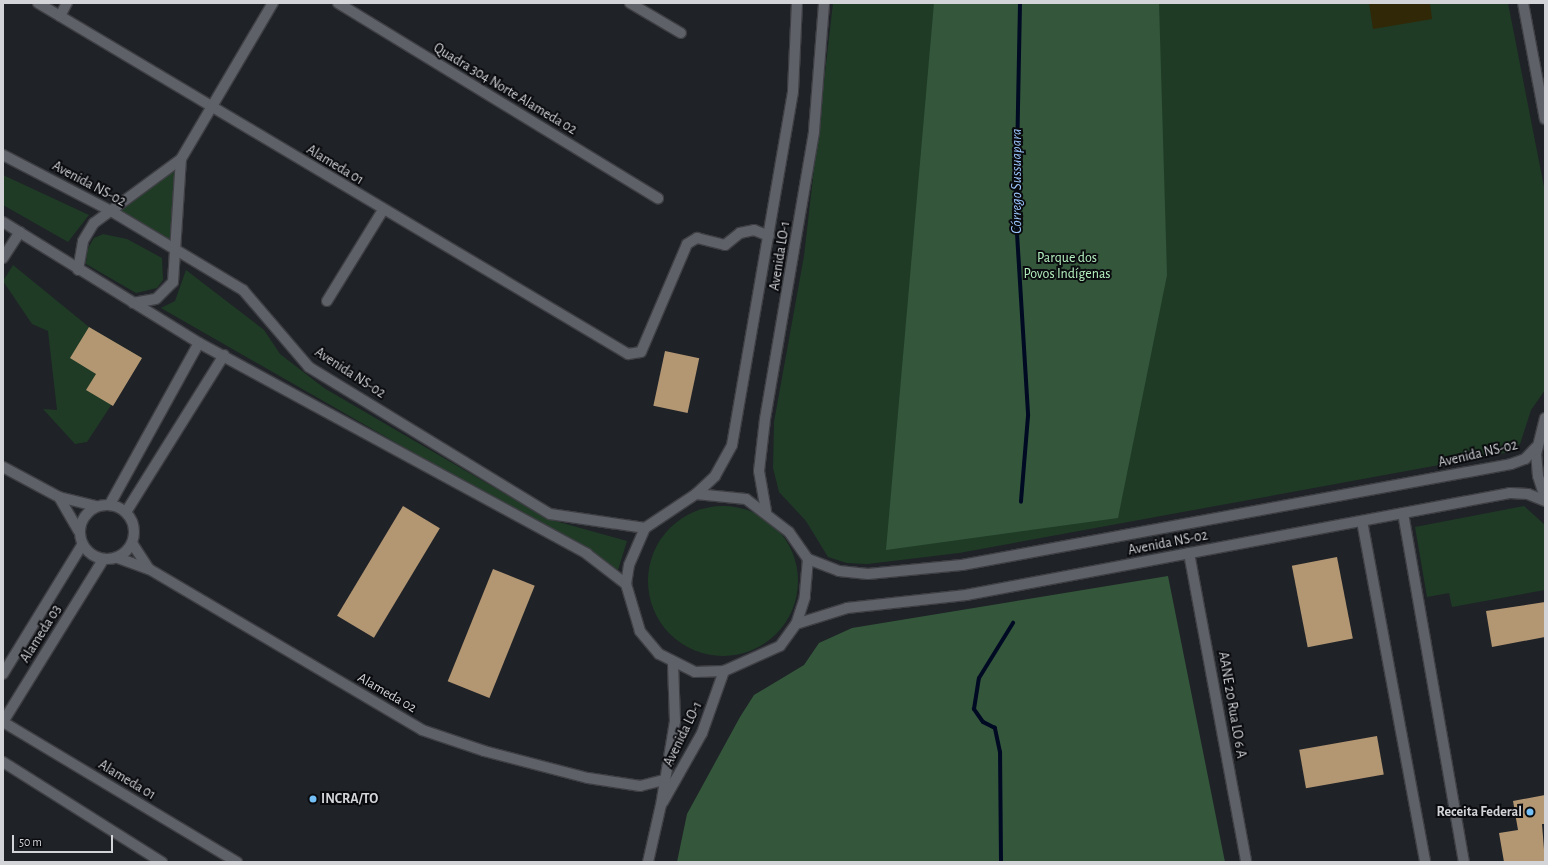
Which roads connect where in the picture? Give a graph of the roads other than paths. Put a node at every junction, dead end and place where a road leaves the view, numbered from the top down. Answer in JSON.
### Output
{"nodes":[{"id":1,"x":38,"y":3,"type":"edge"},
{"id":2,"x":67,"y":3,"type":"edge"},
{"id":3,"x":273,"y":3,"type":"edge"},
{"id":4,"x":338,"y":3,"type":"edge"},
{"id":5,"x":630,"y":3,"type":"edge"},
{"id":6,"x":797,"y":3,"type":"edge"},
{"id":7,"x":824,"y":3,"type":"edge"},
{"id":8,"x":1523,"y":3,"type":"edge"},
{"id":9,"x":60,"y":16,"type":"junction"},
{"id":10,"x":681,"y":33,"type":"dead end"},
{"id":11,"x":212,"y":107,"type":"junction"},
{"id":12,"x":1545,"y":119,"type":"edge"},
{"id":13,"x":3,"y":155,"type":"edge"},
{"id":14,"x":181,"y":159,"type":"junction"},
{"id":15,"x":658,"y":198,"type":"dead end"},
{"id":16,"x":383,"y":210,"type":"junction"},
{"id":17,"x":111,"y":211,"type":"junction"},
{"id":18,"x":3,"y":222,"type":"edge"},
{"id":19,"x":20,"y":232,"type":"junction"},
{"id":20,"x":769,"y":236,"type":"junction"},
{"id":21,"x":174,"y":249,"type":"junction"},
{"id":22,"x":3,"y":258,"type":"edge"},
{"id":23,"x":78,"y":270,"type":"junction"},
{"id":24,"x":327,"y":301,"type":"dead end"},
{"id":25,"x":132,"y":303,"type":"junction"},
{"id":26,"x":199,"y":343,"type":"junction"},
{"id":27,"x":224,"y":355,"type":"junction"},
{"id":28,"x":1545,"y":418,"type":"edge"},
{"id":29,"x":1536,"y":447,"type":"junction"},
{"id":30,"x":3,"y":467,"type":"edge"},
{"id":31,"x":696,"y":494,"type":"junction"},
{"id":32,"x":59,"y":497,"type":"junction"},
{"id":33,"x":1545,"y":497,"type":"edge"},
{"id":34,"x":1545,"y":501,"type":"edge"},
{"id":35,"x":110,"y":504,"type":"junction"},
{"id":36,"x":96,"y":506,"type":"junction"},
{"id":37,"x":766,"y":511,"type":"junction"},
{"id":38,"x":126,"y":512,"type":"junction"},
{"id":39,"x":1403,"y":513,"type":"junction"},
{"id":40,"x":1362,"y":521,"type":"junction"},
{"id":41,"x":645,"y":528,"type":"junction"},
{"id":42,"x":78,"y":531,"type":"junction"},
{"id":43,"x":132,"y":543,"type":"junction"},
{"id":44,"x":82,"y":545,"type":"junction"},
{"id":45,"x":1189,"y":553,"type":"junction"},
{"id":46,"x":118,"y":558,"type":"junction"},
{"id":47,"x":808,"y":559,"type":"junction"},
{"id":48,"x":103,"y":560,"type":"junction"},
{"id":49,"x":149,"y":569,"type":"junction"},
{"id":50,"x":626,"y":584,"type":"junction"},
{"id":51,"x":796,"y":624,"type":"junction"},
{"id":52,"x":673,"y":663,"type":"junction"},
{"id":53,"x":724,"y":671,"type":"junction"},
{"id":54,"x":3,"y":674,"type":"edge"},
{"id":55,"x":3,"y":722,"type":"edge"},
{"id":56,"x":3,"y":762,"type":"edge"},
{"id":57,"x":664,"y":780,"type":"junction"},
{"id":58,"x":661,"y":806,"type":"junction"},
{"id":59,"x":162,"y":862,"type":"edge"},
{"id":60,"x":237,"y":862,"type":"edge"},
{"id":61,"x":648,"y":862,"type":"edge"},
{"id":62,"x":1246,"y":862,"type":"edge"},
{"id":63,"x":1425,"y":862,"type":"edge"},
{"id":64,"x":1464,"y":862,"type":"edge"}],
"edges":[{"from":1,"to":9,"type":"street","name":"Alameda 01"},
{"from":2,"to":9,"type":"street"},
{"from":3,"to":11,"type":"street"},
{"from":4,"to":15,"type":"street","name":"Quadra 304 Norte Alameda 02"},
{"from":5,"to":10,"type":"street"},
{"from":6,"to":20,"type":"street","name":"Avenida LO-1"},
{"from":7,"to":37,"type":"street","name":"Avenida LO-1"},
{"from":8,"to":12,"type":"street"},
{"from":9,"to":11,"type":"street","name":"Alameda 01"},
{"from":11,"to":14,"type":"street"},
{"from":11,"to":16,"type":"street","name":"Alameda 01"},
{"from":13,"to":17,"type":"street","name":"Avenida NS-02"},
{"from":14,"to":17,"type":"street"},
{"from":14,"to":21,"type":"street"},
{"from":16,"to":20,"type":"street","name":"Alameda 01"},
{"from":16,"to":24,"type":"street"},
{"from":17,"to":21,"type":"street","name":"Avenida NS-02"},
{"from":17,"to":23,"type":"street"},
{"from":18,"to":19,"type":"street"},
{"from":19,"to":22,"type":"street"},
{"from":19,"to":23,"type":"street"},
{"from":20,"to":31,"type":"street","name":"Avenida LO-1"},
{"from":21,"to":25,"type":"street"},
{"from":21,"to":41,"type":"street","name":"Avenida NS-02"},
{"from":23,"to":25,"type":"street"},
{"from":25,"to":26,"type":"street"},
{"from":26,"to":27,"type":"street"},
{"from":26,"to":35,"type":"street"},
{"from":27,"to":38,"type":"street"},
{"from":27,"to":50,"type":"street"},
{"from":28,"to":29,"type":"street","name":"Avenida NS-02"},
{"from":29,"to":33,"type":"street","name":"Avenida NS-02"},
{"from":29,"to":47,"type":"street","name":"Avenida NS-02"},
{"from":30,"to":32,"type":"street"},
{"from":31,"to":37,"type":"street"},
{"from":31,"to":41,"type":"street","name":"Avenida LO-1"},
{"from":32,"to":36,"type":"street"},
{"from":32,"to":42,"type":"street"},
{"from":34,"to":39,"type":"street","name":"Avenida NS-02"},
{"from":35,"to":36,"type":"street"},
{"from":35,"to":38,"type":"street"},
{"from":36,"to":42,"type":"street"},
{"from":37,"to":47,"type":"street"},
{"from":38,"to":43,"type":"street"},
{"from":39,"to":40,"type":"street","name":"Avenida NS-02"},
{"from":39,"to":64,"type":"street"},
{"from":40,"to":45,"type":"street","name":"Avenida NS-02"},
{"from":40,"to":63,"type":"street"},
{"from":41,"to":50,"type":"street"},
{"from":42,"to":44,"type":"street"},
{"from":43,"to":46,"type":"street"},
{"from":43,"to":49,"type":"street","name":"Alameda 02"},
{"from":44,"to":48,"type":"street"},
{"from":44,"to":54,"type":"street","name":"Alameda 03"},
{"from":45,"to":51,"type":"street","name":"Avenida NS-02"},
{"from":45,"to":62,"type":"street","name":"AANE 20 Rua LO 6 A"},
{"from":46,"to":48,"type":"street"},
{"from":46,"to":49,"type":"street"},
{"from":47,"to":51,"type":"street"},
{"from":48,"to":55,"type":"street","name":"Alameda 03"},
{"from":49,"to":57,"type":"street","name":"Alameda 02"},
{"from":50,"to":52,"type":"street"},
{"from":51,"to":53,"type":"street"},
{"from":52,"to":53,"type":"street"},
{"from":52,"to":57,"type":"street","name":"Avenida LO-1"},
{"from":53,"to":58,"type":"street","name":"Avenida LO-1"},
{"from":55,"to":60,"type":"street","name":"Alameda 01"},
{"from":56,"to":59,"type":"street"},
{"from":57,"to":58,"type":"street","name":"Avenida LO-1"},
{"from":58,"to":61,"type":"street","name":"Avenida LO-1"}]}
